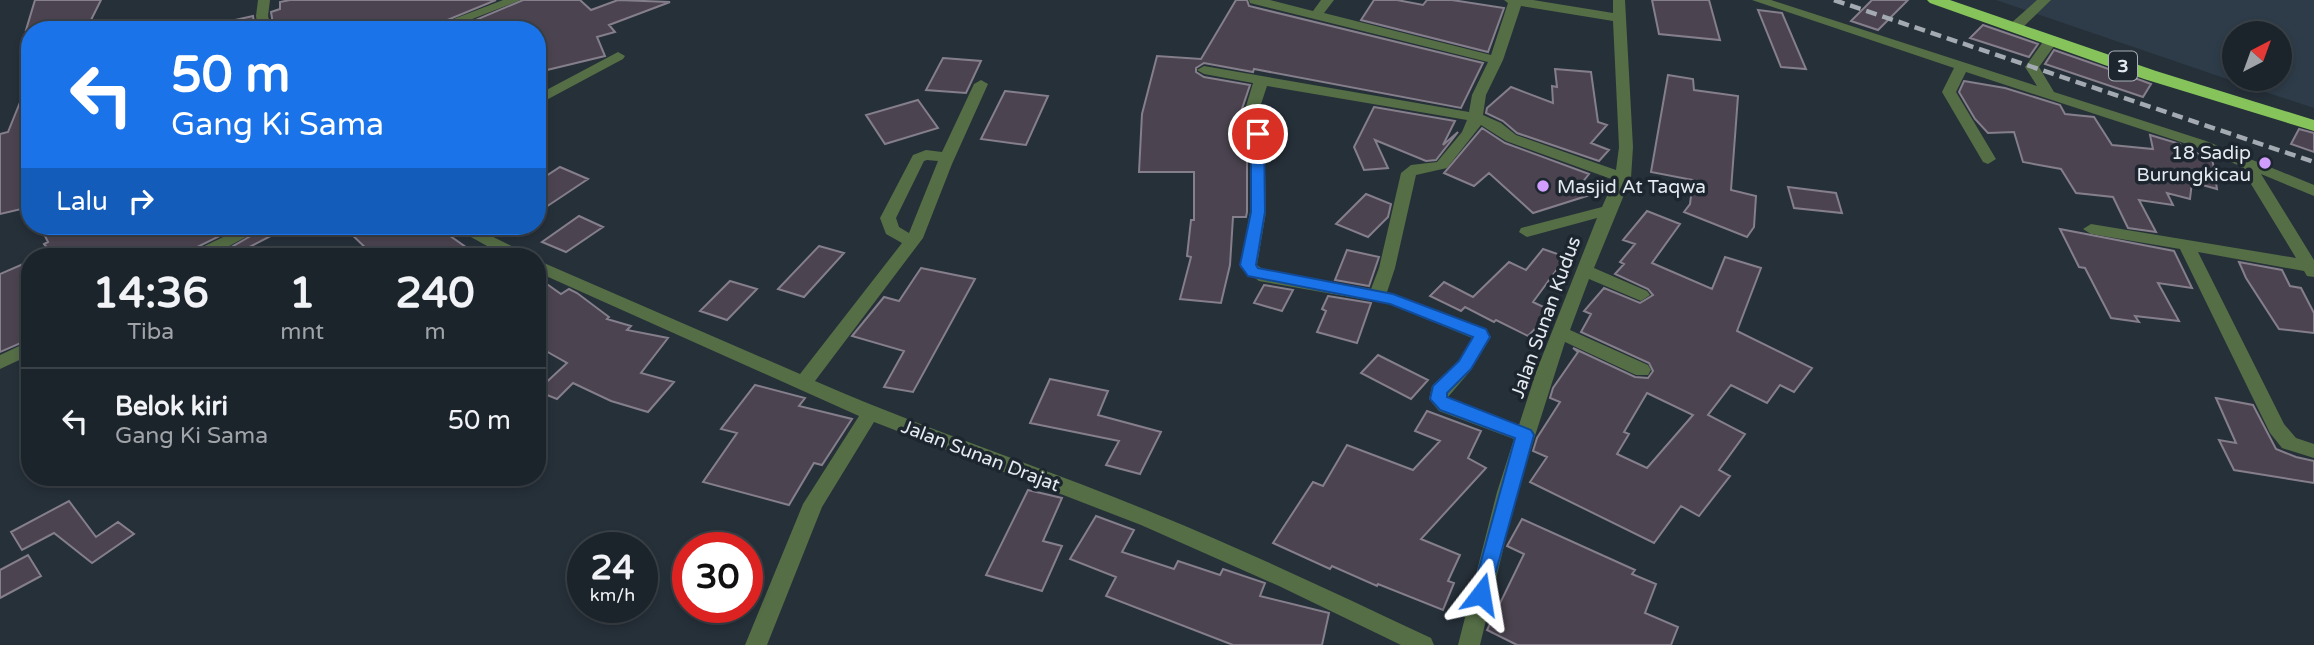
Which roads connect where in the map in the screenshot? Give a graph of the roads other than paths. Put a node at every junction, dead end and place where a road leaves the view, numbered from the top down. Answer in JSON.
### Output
{"nodes":[{"id":1,"x":264,"y":0,"type":"edge"},
{"id":2,"x":515,"y":0,"type":"edge"},
{"id":3,"x":1255,"y":0,"type":"edge"},
{"id":4,"x":1328,"y":0,"type":"edge"},
{"id":5,"x":1514,"y":0,"type":"edge"},
{"id":6,"x":1619,"y":0,"type":"edge"},
{"id":7,"x":1758,"y":0,"type":"edge"},
{"id":8,"x":1935,"y":0,"type":"edge"},
{"id":9,"x":2045,"y":0,"type":"edge"},
{"id":10,"x":1317,"y":14,"type":"junction"},
{"id":11,"x":1620,"y":18,"type":"junction"},
{"id":12,"x":263,"y":21,"type":"edge"},
{"id":13,"x":456,"y":21,"type":"edge"},
{"id":14,"x":2014,"y":28,"type":"junction"},
{"id":15,"x":2050,"y":42,"type":"junction"},
{"id":16,"x":618,"y":56,"type":"dead end"},
{"id":17,"x":1496,"y":60,"type":"junction"},
{"id":18,"x":1961,"y":68,"type":"junction"},
{"id":19,"x":1204,"y":70,"type":"dead end"},
{"id":20,"x":1261,"y":81,"type":"junction"},
{"id":21,"x":981,"y":84,"type":"dead end"},
{"id":22,"x":2049,"y":95,"type":"junction"},
{"id":23,"x":546,"y":96,"type":"edge"},
{"id":24,"x":1475,"y":117,"type":"junction"},
{"id":25,"x":2314,"y":126,"type":"edge"},
{"id":26,"x":947,"y":157,"type":"junction"},
{"id":27,"x":1988,"y":159,"type":"dead end"},
{"id":28,"x":2245,"y":161,"type":"junction"},
{"id":29,"x":1623,"y":178,"type":"junction"},
{"id":30,"x":2314,"y":191,"type":"edge"},
{"id":31,"x":1608,"y":210,"type":"junction"},
{"id":32,"x":2091,"y":229,"type":"dead end"},
{"id":33,"x":1527,"y":232,"type":"dead end"},
{"id":34,"x":240,"y":235,"type":"edge"},
{"id":35,"x":477,"y":235,"type":"edge"},
{"id":36,"x":912,"y":243,"type":"junction"},
{"id":37,"x":2187,"y":246,"type":"junction"},
{"id":38,"x":214,"y":248,"type":"edge"},
{"id":39,"x":502,"y":248,"type":"edge"},
{"id":40,"x":546,"y":269,"type":"edge"},
{"id":41,"x":2312,"y":270,"type":"edge"},
{"id":42,"x":1585,"y":271,"type":"junction"},
{"id":43,"x":1641,"y":295,"type":"dead end"},
{"id":44,"x":1377,"y":296,"type":"junction"},
{"id":45,"x":1561,"y":333,"type":"junction"},
{"id":46,"x":21,"y":352,"type":"edge"},
{"id":47,"x":0,"y":363,"type":"edge"},
{"id":48,"x":1642,"y":370,"type":"dead end"},
{"id":49,"x":803,"y":384,"type":"junction"},
{"id":50,"x":870,"y":413,"type":"junction"},
{"id":51,"x":1525,"y":435,"type":"junction"},
{"id":52,"x":2314,"y":451,"type":"edge"},
{"id":53,"x":755,"y":645,"type":"edge"},
{"id":54,"x":1423,"y":645,"type":"edge"},
{"id":55,"x":1469,"y":645,"type":"edge"}],
"edges":[{"from":1,"to":12,"type":"street"},
{"from":2,"to":13,"type":"street"},
{"from":3,"to":10,"type":"street"},
{"from":4,"to":10,"type":"street"},
{"from":5,"to":11,"type":"street"},
{"from":5,"to":17,"type":"street"},
{"from":6,"to":11,"type":"street","name":"Jalan Sunan Kudus"},
{"from":7,"to":18,"type":"street"},
{"from":8,"to":14,"type":"highway","number":"3"},
{"from":9,"to":14,"type":"street"},
{"from":10,"to":17,"type":"street"},
{"from":11,"to":29,"type":"street","name":"Jalan Sunan Kudus"},
{"from":14,"to":15,"type":"highway","number":"3"},
{"from":15,"to":22,"type":"street"},
{"from":15,"to":25,"type":"highway","number":"3"},
{"from":16,"to":23,"type":"street"},
{"from":17,"to":24,"type":"street"},
{"from":18,"to":22,"type":"street"},
{"from":18,"to":27,"type":"street"},
{"from":19,"to":20,"type":"street"},
{"from":20,"to":24,"type":"street"},
{"from":20,"to":44,"type":"street"},
{"from":21,"to":26,"type":"street"},
{"from":22,"to":28,"type":"street"},
{"from":24,"to":29,"type":"street"},
{"from":24,"to":44,"type":"street"},
{"from":26,"to":36,"type":"street"},
{"from":26,"to":36,"type":"street"},
{"from":28,"to":30,"type":"street"},
{"from":28,"to":41,"type":"street"},
{"from":29,"to":31,"type":"street","name":"Jalan Sunan Kudus"},
{"from":31,"to":33,"type":"street"},
{"from":31,"to":42,"type":"street","name":"Jalan Sunan Kudus"},
{"from":32,"to":37,"type":"street"},
{"from":34,"to":38,"type":"street"},
{"from":35,"to":39,"type":"street"},
{"from":36,"to":49,"type":"street"},
{"from":37,"to":41,"type":"street"},
{"from":37,"to":52,"type":"street"},
{"from":40,"to":49,"type":"street","name":"Jalan Sunan Drajat"},
{"from":42,"to":43,"type":"street"},
{"from":42,"to":45,"type":"street","name":"Jalan Sunan Kudus"},
{"from":44,"to":51,"type":"street"},
{"from":45,"to":48,"type":"street"},
{"from":45,"to":51,"type":"street","name":"Jalan Sunan Kudus"},
{"from":46,"to":47,"type":"street"},
{"from":49,"to":50,"type":"street","name":"Jalan Sunan Drajat"},
{"from":50,"to":53,"type":"street"},
{"from":50,"to":54,"type":"street","name":"Jalan Sunan Drajat"},
{"from":51,"to":55,"type":"street","name":"Jalan Sunan Kudus"}]}
